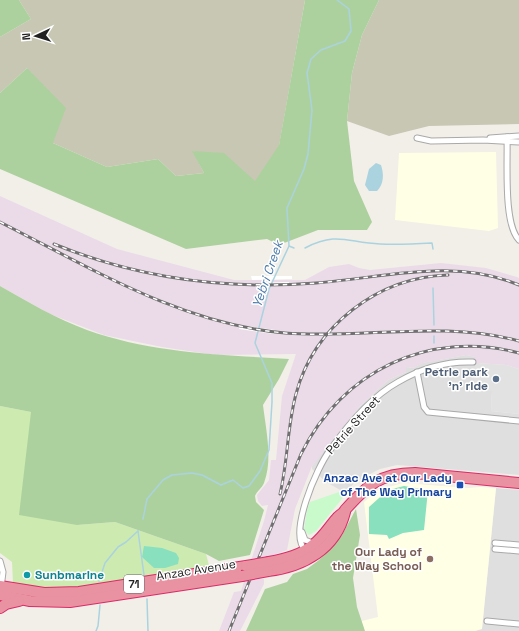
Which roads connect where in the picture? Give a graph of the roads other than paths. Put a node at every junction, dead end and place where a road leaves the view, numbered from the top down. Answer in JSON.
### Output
{"nodes":[{"id":1,"x":519,"y":136,"type":"edge"},
{"id":2,"x":417,"y":138,"type":"dead end"},
{"id":3,"x":507,"y":139,"type":"junction"},
{"id":4,"x":519,"y":142,"type":"edge"},
{"id":5,"x":519,"y":240,"type":"edge"},
{"id":6,"x":473,"y":362,"type":"dead end"},
{"id":7,"x":417,"y":372,"type":"junction"},
{"id":8,"x":519,"y":421,"type":"edge"},
{"id":9,"x":519,"y":483,"type":"edge"},
{"id":10,"x":345,"y":511,"type":"junction"},
{"id":11,"x":300,"y":527,"type":"junction"},
{"id":12,"x":315,"y":543,"type":"junction"},
{"id":13,"x":495,"y":543,"type":"dead end"},
{"id":14,"x":519,"y":546,"type":"edge"},
{"id":15,"x":495,"y":549,"type":"dead end"},
{"id":16,"x":305,"y":551,"type":"junction"},
{"id":17,"x":519,"y":552,"type":"edge"},
{"id":18,"x":317,"y":554,"type":"junction"},
{"id":19,"x":0,"y":561,"type":"edge"},
{"id":20,"x":269,"y":567,"type":"junction"},
{"id":21,"x":0,"y":590,"type":"edge"},
{"id":22,"x":21,"y":600,"type":"junction"},
{"id":23,"x":0,"y":608,"type":"edge"},
{"id":24,"x":487,"y":621,"type":"dead end"},
{"id":25,"x":519,"y":624,"type":"edge"}],
"edges":[{"from":1,"to":3,"type":"street"},
{"from":2,"to":3,"type":"street"},
{"from":3,"to":4,"type":"street"},
{"from":3,"to":5,"type":"street"},
{"from":6,"to":7,"type":"street","name":"Petrie Street"},
{"from":7,"to":8,"type":"street"},
{"from":7,"to":11,"type":"street","name":"Petrie Street"},
{"from":9,"to":10,"type":"highway","name":"Anzac Avenue","number":"71"},
{"from":10,"to":12,"type":"highway","name":"Anzac Avenue","number":"71"},
{"from":10,"to":18,"type":"highway","name":"Anzac Avenue","number":"71"},
{"from":11,"to":12,"type":"street"},
{"from":11,"to":16,"type":"street","name":"Petrie Street"},
{"from":12,"to":16,"type":"highway","name":"Anzac Avenue","number":"71"},
{"from":13,"to":14,"type":"street"},
{"from":15,"to":17,"type":"street"},
{"from":16,"to":18,"type":"street"},
{"from":16,"to":20,"type":"highway","name":"Anzac Avenue","number":"71"},
{"from":18,"to":20,"type":"highway","name":"Anzac Avenue","number":"71"},
{"from":19,"to":21,"type":"street"},
{"from":20,"to":21,"type":"highway","name":"Anzac Avenue","number":"71","bridge":true},
{"from":20,"to":22,"type":"highway","name":"Anzac Avenue","number":"71","bridge":true},
{"from":21,"to":22,"type":"highway","name":"Anzac Avenue","number":"71"},
{"from":22,"to":23,"type":"highway"},
{"from":24,"to":25,"type":"street"}]}
